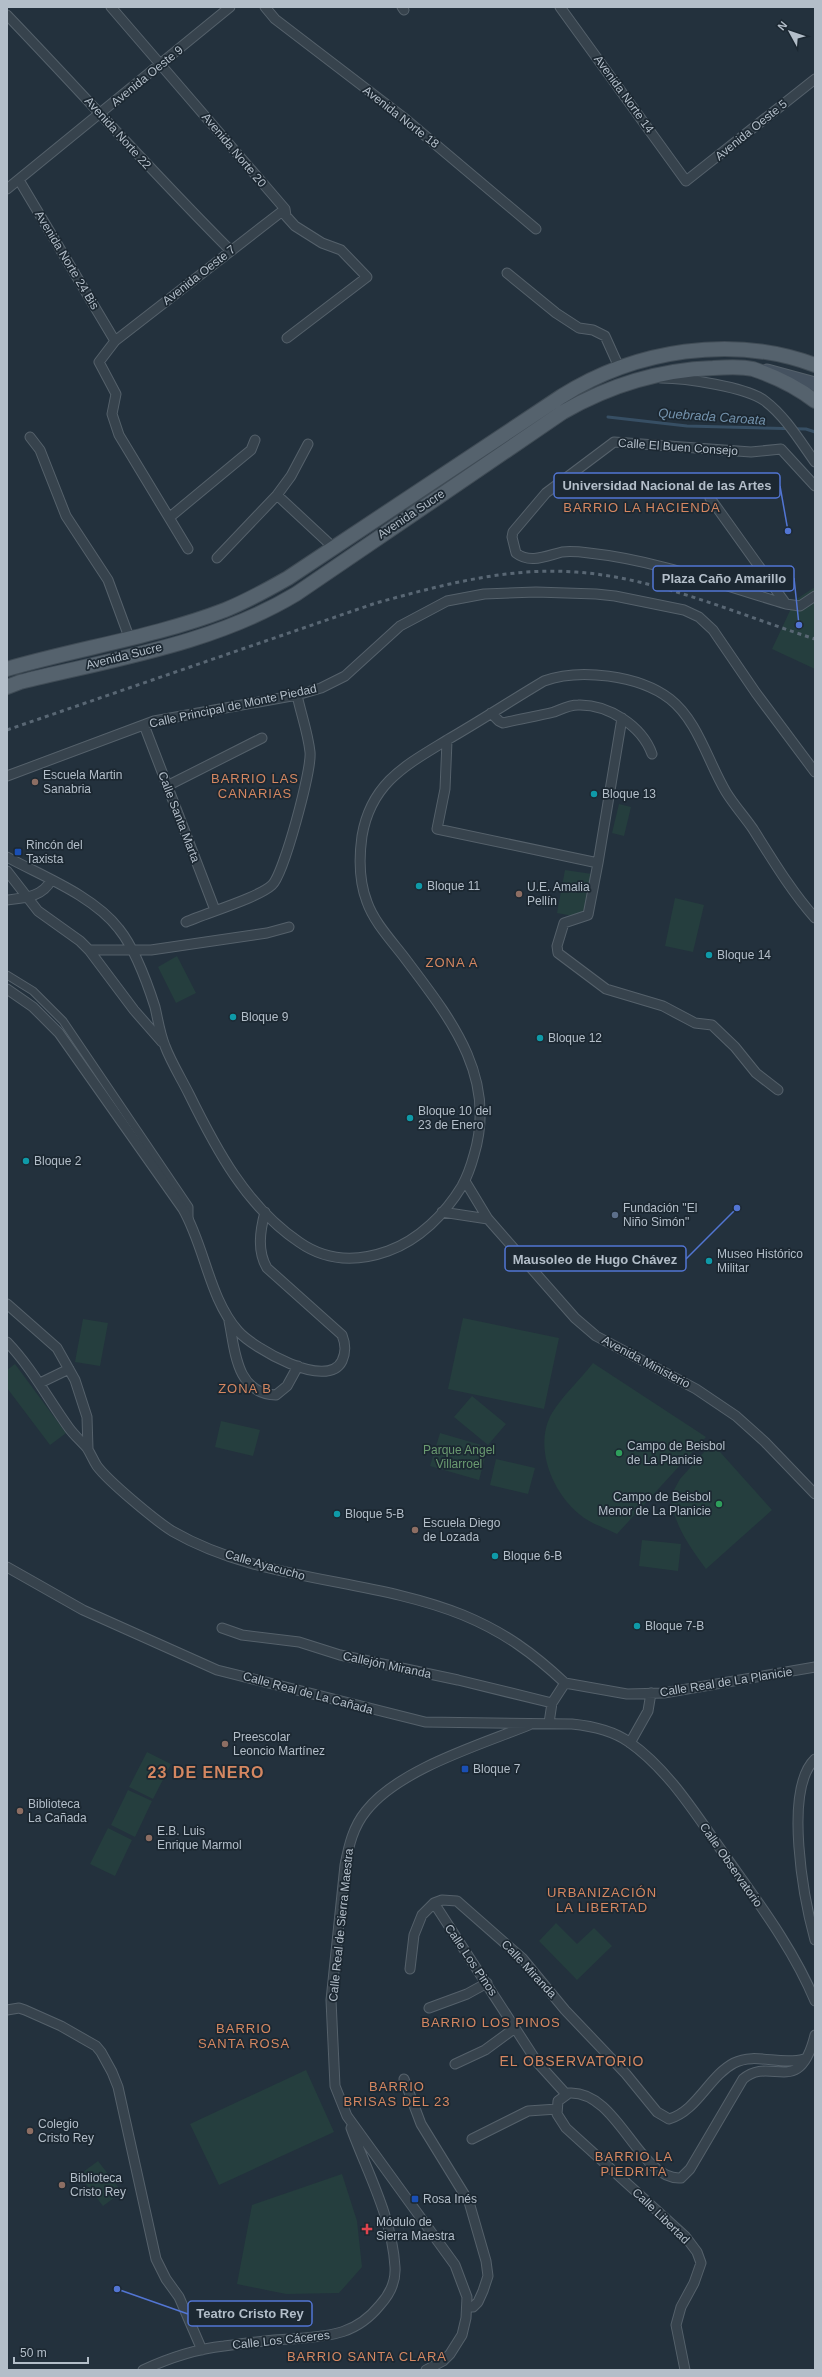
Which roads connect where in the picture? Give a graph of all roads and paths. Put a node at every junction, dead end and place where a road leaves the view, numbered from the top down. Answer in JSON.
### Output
{"nodes":[{"id":1,"x":111,"y":7,"type":"edge"},
{"id":2,"x":230,"y":7,"type":"edge"},
{"id":3,"x":265,"y":7,"type":"edge"},
{"id":4,"x":560,"y":7,"type":"edge"},
{"id":5,"x":7,"y":15,"type":"edge"},
{"id":6,"x":162,"y":65,"type":"junction"},
{"id":7,"x":815,"y":79,"type":"edge"},
{"id":8,"x":100,"y":113,"type":"junction"},
{"id":9,"x":19,"y":180,"type":"junction"},
{"id":10,"x":686,"y":181,"type":"joint"},
{"id":11,"x":7,"y":189,"type":"edge"},
{"id":12,"x":285,"y":209,"type":"junction"},
{"id":13,"x":536,"y":229,"type":"dead end"},
{"id":14,"x":230,"y":250,"type":"junction"},
{"id":15,"x":507,"y":273,"type":"dead end"},
{"id":16,"x":287,"y":338,"type":"dead end"},
{"id":17,"x":115,"y":341,"type":"junction"},
{"id":18,"x":815,"y":366,"type":"edge"},
{"id":19,"x":619,"y":367,"type":"junction"},
{"id":20,"x":752,"y":369,"type":"junction"},
{"id":21,"x":634,"y":380,"type":"junction"},
{"id":22,"x":815,"y":384,"type":"edge"},
{"id":23,"x":815,"y":401,"type":"edge"},
{"id":24,"x":30,"y":437,"type":"dead end"},
{"id":25,"x":255,"y":440,"type":"dead end"},
{"id":26,"x":308,"y":444,"type":"dead end"},
{"id":27,"x":813,"y":459,"type":"edge"},
{"id":28,"x":815,"y":486,"type":"edge"},
{"id":29,"x":277,"y":495,"type":"junction"},
{"id":30,"x":710,"y":498,"type":"dead end"},
{"id":31,"x":170,"y":517,"type":"junction"},
{"id":32,"x":334,"y":548,"type":"junction"},
{"id":33,"x":188,"y":549,"type":"dead end"},
{"id":34,"x":217,"y":558,"type":"dead end"},
{"id":35,"x":815,"y":596,"type":"edge"},
{"id":36,"x":786,"y":604,"type":"junction"},
{"id":37,"x":129,"y":637,"type":"junction"},
{"id":38,"x":7,"y":669,"type":"edge"},
{"id":39,"x":7,"y":687,"type":"edge"},
{"id":40,"x":297,"y":695,"type":"junction"},
{"id":41,"x":491,"y":713,"type":"junction"},
{"id":42,"x":622,"y":718,"type":"junction"},
{"id":43,"x":144,"y":725,"type":"junction"},
{"id":44,"x":262,"y":738,"type":"dead end"},
{"id":45,"x":447,"y":741,"type":"junction"},
{"id":46,"x":652,"y":754,"type":"dead end"},
{"id":47,"x":815,"y":772,"type":"edge"},
{"id":48,"x":7,"y":776,"type":"edge"},
{"id":49,"x":167,"y":786,"type":"junction"},
{"id":50,"x":7,"y":857,"type":"edge"},
{"id":51,"x":598,"y":863,"type":"junction"},
{"id":52,"x":7,"y":871,"type":"edge"},
{"id":53,"x":51,"y":880,"type":"junction"},
{"id":54,"x":27,"y":897,"type":"junction"},
{"id":55,"x":7,"y":900,"type":"edge"},
{"id":56,"x":215,"y":910,"type":"junction"},
{"id":57,"x":815,"y":918,"type":"edge"},
{"id":58,"x":186,"y":922,"type":"dead end"},
{"id":59,"x":289,"y":926,"type":"dead end"},
{"id":60,"x":130,"y":949,"type":"junction"},
{"id":61,"x":89,"y":950,"type":"junction"},
{"id":62,"x":7,"y":975,"type":"edge"},
{"id":63,"x":7,"y":989,"type":"edge"},
{"id":64,"x":164,"y":1045,"type":"junction"},
{"id":65,"x":778,"y":1090,"type":"dead end"},
{"id":66,"x":465,"y":1181,"type":"junction"},
{"id":67,"x":265,"y":1212,"type":"junction"},
{"id":68,"x":442,"y":1212,"type":"junction"},
{"id":69,"x":488,"y":1218,"type":"junction"},
{"id":70,"x":189,"y":1219,"type":"junction"},
{"id":71,"x":7,"y":1304,"type":"edge"},
{"id":72,"x":228,"y":1316,"type":"junction"},
{"id":73,"x":7,"y":1342,"type":"edge"},
{"id":74,"x":298,"y":1366,"type":"junction"},
{"id":75,"x":69,"y":1369,"type":"junction"},
{"id":76,"x":40,"y":1383,"type":"junction"},
{"id":77,"x":88,"y":1449,"type":"junction"},
{"id":78,"x":815,"y":1494,"type":"edge"},
{"id":79,"x":7,"y":1567,"type":"edge"},
{"id":80,"x":222,"y":1628,"type":"dead end"},
{"id":81,"x":815,"y":1668,"type":"edge"},
{"id":82,"x":565,"y":1684,"type":"junction"},
{"id":83,"x":651,"y":1693,"type":"junction"},
{"id":84,"x":552,"y":1703,"type":"junction"},
{"id":85,"x":534,"y":1723,"type":"junction"},
{"id":86,"x":548,"y":1723,"type":"junction"},
{"id":87,"x":630,"y":1742,"type":"junction"},
{"id":88,"x":815,"y":1759,"type":"edge"},
{"id":89,"x":434,"y":1903,"type":"junction"},
{"id":90,"x":815,"y":1940,"type":"edge"},
{"id":91,"x":410,"y":1969,"type":"dead end"},
{"id":92,"x":486,"y":1983,"type":"junction"},
{"id":93,"x":815,"y":2001,"type":"edge"},
{"id":94,"x":428,"y":2008,"type":"dead end"},
{"id":95,"x":7,"y":2010,"type":"edge"},
{"id":96,"x":516,"y":2028,"type":"junction"},
{"id":97,"x":815,"y":2035,"type":"edge"},
{"id":98,"x":804,"y":2059,"type":"junction"},
{"id":99,"x":455,"y":2064,"type":"dead end"},
{"id":100,"x":404,"y":2079,"type":"dead end"},
{"id":101,"x":566,"y":2094,"type":"junction"},
{"id":102,"x":557,"y":2109,"type":"junction"},
{"id":103,"x":347,"y":2116,"type":"junction"},
{"id":104,"x":472,"y":2139,"type":"dead end"},
{"id":105,"x":467,"y":2307,"type":"junction"},
{"id":106,"x":202,"y":2350,"type":"junction"},
{"id":107,"x":143,"y":2370,"type":"edge"},
{"id":108,"x":426,"y":2370,"type":"edge"},
{"id":109,"x":685,"y":2370,"type":"edge"}],
"edges":[{"from":1,"to":6,"type":"street","name":"Avenida Norte 20"},
{"from":2,"to":6,"type":"street","name":"Avenida Oeste 9"},
{"from":3,"to":13,"type":"street","name":"Avenida Norte 18"},
{"from":4,"to":10,"type":"street","name":"Avenida Norte 14"},
{"from":5,"to":8,"type":"street","name":"Avenida Norte 22"},
{"from":6,"to":8,"type":"street","name":"Avenida Oeste 9"},
{"from":6,"to":12,"type":"street","name":"Avenida Norte 20"},
{"from":7,"to":10,"type":"street","name":"Avenida Oeste 5"},
{"from":8,"to":9,"type":"street","name":"Avenida Oeste 9"},
{"from":8,"to":14,"type":"street","name":"Avenida Norte 22"},
{"from":9,"to":11,"type":"street","name":"Avenida Oeste 9"},
{"from":9,"to":17,"type":"street","name":"Avenida Norte 24 Bis"},
{"from":12,"to":14,"type":"street","name":"Avenida Oeste 7"},
{"from":12,"to":16,"type":"street","name":"Avenida Norte 20"},
{"from":14,"to":17,"type":"street","name":"Avenida Oeste 7"},
{"from":15,"to":19,"type":"street"},
{"from":17,"to":31,"type":"street","name":"Avenida Oeste 7"},
{"from":18,"to":19,"type":"main road","name":"Avenida Sucre"},
{"from":19,"to":32,"type":"main road","name":"Avenida Sucre"},
{"from":20,"to":21,"type":"main road","name":"Avenida Sucre"},
{"from":20,"to":22,"type":"main road","name":"Avenida Sucre"},
{"from":20,"to":23,"type":"main road"},
{"from":21,"to":27,"type":"street"},
{"from":21,"to":39,"type":"main road","name":"Avenida Sucre"},
{"from":24,"to":37,"type":"street"},
{"from":25,"to":31,"type":"street"},
{"from":26,"to":29,"type":"street"},
{"from":28,"to":36,"type":"street","name":"Calle El Buen Consejo"},
{"from":29,"to":32,"type":"street"},
{"from":29,"to":34,"type":"street"},
{"from":30,"to":36,"type":"street"},
{"from":31,"to":33,"type":"street"},
{"from":32,"to":37,"type":"main road","name":"Avenida Sucre"},
{"from":35,"to":36,"type":"street"},
{"from":37,"to":38,"type":"main road","name":"Avenida Sucre"},
{"from":40,"to":43,"type":"street","name":"Calle Principal de Monte Piedad"},
{"from":40,"to":47,"type":"street","name":"Calle Principal de Monte Piedad"},
{"from":40,"to":56,"type":"street"},
{"from":41,"to":42,"type":"street"},
{"from":41,"to":45,"type":"street"},
{"from":41,"to":57,"type":"street"},
{"from":42,"to":46,"type":"street"},
{"from":42,"to":51,"type":"street"},
{"from":43,"to":48,"type":"street","name":"Calle Principal de Monte Piedad"},
{"from":43,"to":49,"type":"street","name":"Calle Santa Marta"},
{"from":44,"to":49,"type":"street"},
{"from":45,"to":51,"type":"street"},
{"from":45,"to":66,"type":"street"},
{"from":49,"to":56,"type":"street","name":"Calle Santa Marta"},
{"from":50,"to":53,"type":"street"},
{"from":51,"to":65,"type":"street"},
{"from":52,"to":54,"type":"street"},
{"from":53,"to":54,"type":"street"},
{"from":53,"to":60,"type":"street"},
{"from":54,"to":55,"type":"street"},
{"from":54,"to":61,"type":"street"},
{"from":56,"to":58,"type":"street"},
{"from":59,"to":60,"type":"street"},
{"from":60,"to":61,"type":"street"},
{"from":60,"to":64,"type":"street"},
{"from":61,"to":64,"type":"street"},
{"from":62,"to":70,"type":"street"},
{"from":63,"to":70,"type":"street"},
{"from":64,"to":67,"type":"street"},
{"from":66,"to":68,"type":"street"},
{"from":66,"to":69,"type":"street","name":"Avenida Ministerio"},
{"from":67,"to":68,"type":"street"},
{"from":67,"to":74,"type":"street"},
{"from":68,"to":69,"type":"street"},
{"from":69,"to":78,"type":"street","name":"Avenida Ministerio"},
{"from":70,"to":72,"type":"street"},
{"from":71,"to":75,"type":"street"},
{"from":72,"to":74,"type":"street"},
{"from":72,"to":74,"type":"street"},
{"from":73,"to":76,"type":"street","name":"Calle Ayacucho"},
{"from":75,"to":76,"type":"street"},
{"from":75,"to":77,"type":"street"},
{"from":76,"to":77,"type":"street","name":"Calle Ayacucho"},
{"from":77,"to":82,"type":"street","name":"Calle Ayacucho"},
{"from":79,"to":85,"type":"street","name":"Calle Real de La Cañada"},
{"from":80,"to":84,"type":"street","name":"Callejón Miranda"},
{"from":81,"to":83,"type":"street","name":"Calle Real de La Planicie"},
{"from":82,"to":83,"type":"street","name":"Calle Real de La Planicie"},
{"from":82,"to":84,"type":"street"},
{"from":83,"to":87,"type":"street"},
{"from":84,"to":86,"type":"street"},
{"from":85,"to":86,"type":"street","name":"Calle Real de La Cañada"},
{"from":85,"to":103,"type":"street","name":"Calle Real de Sierra Maestra"},
{"from":86,"to":87,"type":"street","name":"Calle Real de La Cañada"},
{"from":87,"to":93,"type":"street","name":"Calle Observatorio"},
{"from":88,"to":90,"type":"street"},
{"from":89,"to":91,"type":"street"},
{"from":89,"to":92,"type":"street","name":"Calle Los Pinos"},
{"from":89,"to":98,"type":"street","name":"Calle Miranda"},
{"from":92,"to":94,"type":"street"},
{"from":92,"to":96,"type":"street","name":"Calle Los Pinos"},
{"from":95,"to":106,"type":"street"},
{"from":96,"to":99,"type":"street"},
{"from":96,"to":101,"type":"street","name":"Calle Los Pinos"},
{"from":97,"to":98,"type":"street"},
{"from":98,"to":101,"type":"street"},
{"from":100,"to":105,"type":"street"},
{"from":101,"to":102,"type":"street"},
{"from":102,"to":104,"type":"street"},
{"from":102,"to":109,"type":"street","name":"Calle Libertad"},
{"from":103,"to":105,"type":"street","name":"Calle Real de Sierra Maestra"},
{"from":103,"to":106,"type":"street","name":"Calle Los Cáceres"},
{"from":105,"to":108,"type":"street","name":"Calle Real de Sierra Maestra"},
{"from":106,"to":107,"type":"street","name":"Calle Los Cáceres"}]}
